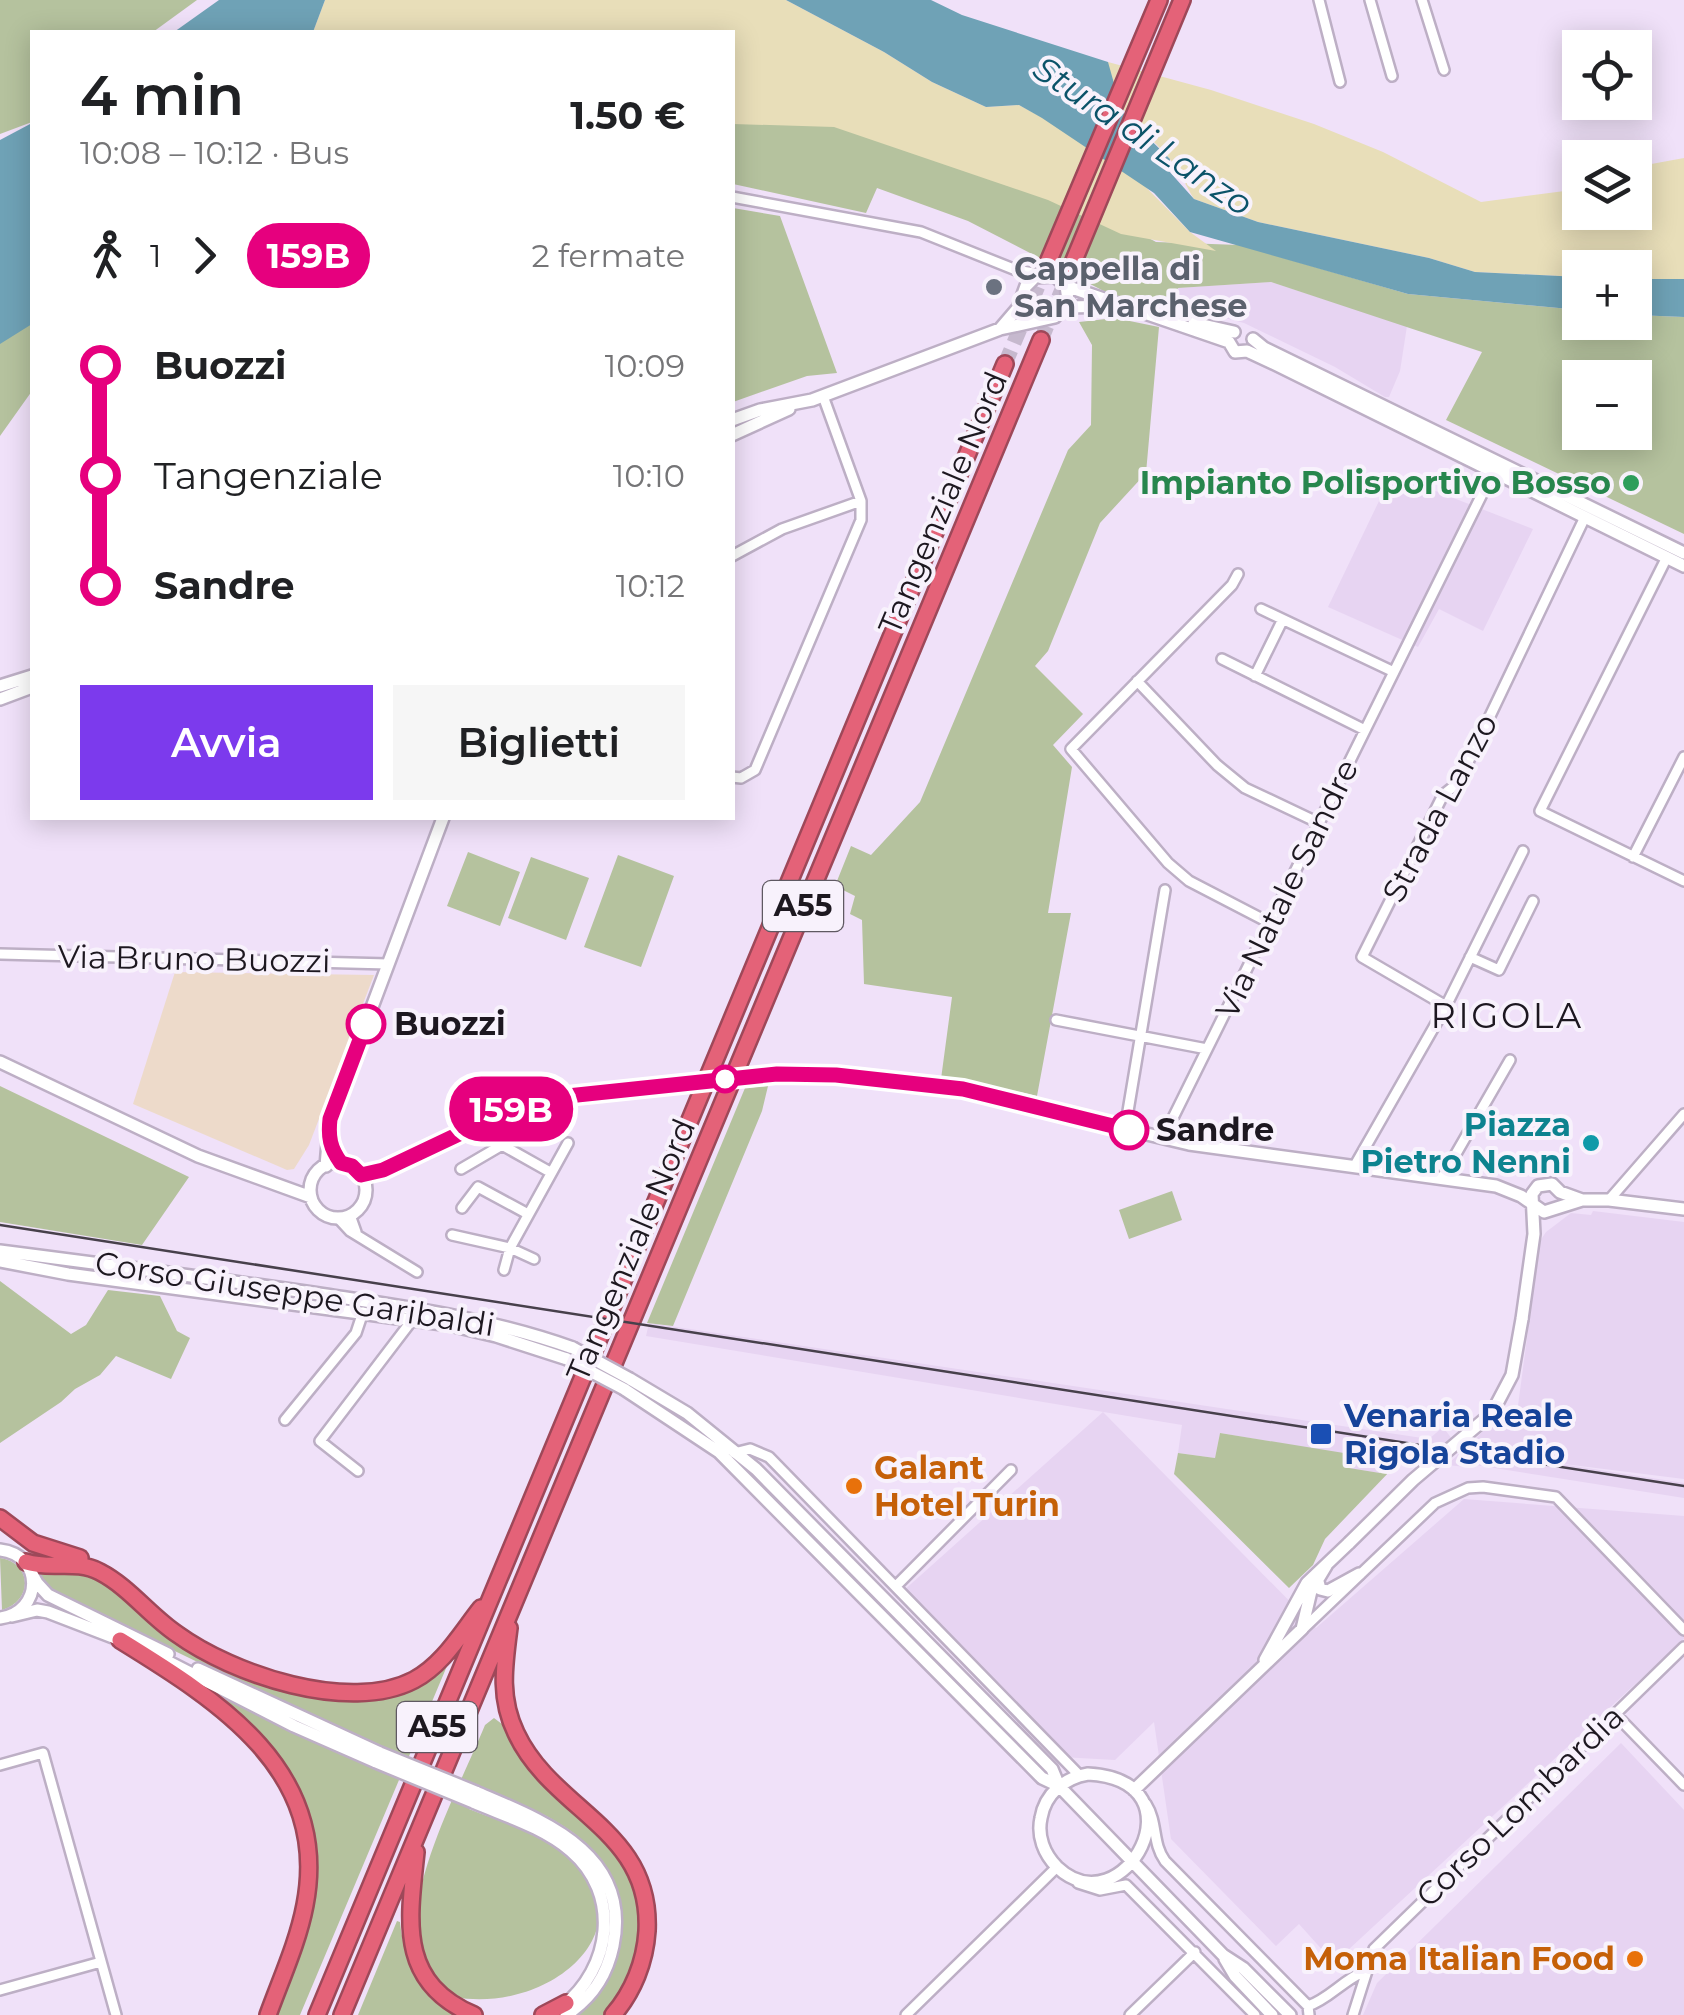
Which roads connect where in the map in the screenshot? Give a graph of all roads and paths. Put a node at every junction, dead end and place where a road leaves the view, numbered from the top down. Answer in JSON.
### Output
{"nodes":[{"id":1,"x":1319,"y":0,"type":"edge"},
{"id":2,"x":1370,"y":0,"type":"edge"},
{"id":3,"x":1422,"y":0,"type":"edge"},
{"id":4,"x":1157,"y":4,"type":"edge"},
{"id":5,"x":1179,"y":7,"type":"edge"},
{"id":6,"x":1444,"y":70,"type":"dead end"},
{"id":7,"x":1392,"y":76,"type":"dead end"},
{"id":8,"x":1340,"y":82,"type":"dead end"},
{"id":9,"x":735,"y":198,"type":"edge"},
{"id":10,"x":1048,"y":262,"type":"junction"},
{"id":11,"x":1002,"y":263,"type":"junction"},
{"id":12,"x":1070,"y":272,"type":"junction"},
{"id":13,"x":1025,"y":291,"type":"junction"},
{"id":14,"x":1128,"y":306,"type":"junction"},
{"id":15,"x":1065,"y":307,"type":"junction"},
{"id":16,"x":1040,"y":318,"type":"junction"},
{"id":17,"x":1000,"y":329,"type":"junction"},
{"id":18,"x":1232,"y":337,"type":"junction"},
{"id":19,"x":1041,"y":340,"type":"tunnel mouth"},
{"id":20,"x":1250,"y":345,"type":"junction"},
{"id":21,"x":1005,"y":364,"type":"tunnel mouth"},
{"id":22,"x":824,"y":396,"type":"junction"},
{"id":23,"x":797,"y":405,"type":"junction"},
{"id":24,"x":735,"y":419,"type":"edge"},
{"id":25,"x":735,"y":435,"type":"edge"},
{"id":26,"x":1496,"y":467,"type":"junction"},
{"id":27,"x":861,"y":501,"type":"junction"},
{"id":28,"x":1586,"y":517,"type":"junction"},
{"id":29,"x":1684,"y":552,"type":"edge"},
{"id":30,"x":735,"y":554,"type":"edge"},
{"id":31,"x":1667,"y":557,"type":"junction"},
{"id":32,"x":1684,"y":566,"type":"edge"},
{"id":33,"x":1238,"y":574,"type":"dead end"},
{"id":34,"x":1262,"y":610,"type":"dead end"},
{"id":35,"x":1282,"y":621,"type":"junction"},
{"id":36,"x":1222,"y":659,"type":"dead end"},
{"id":37,"x":1394,"y":672,"type":"junction"},
{"id":38,"x":1255,"y":676,"type":"junction"},
{"id":39,"x":30,"y":677,"type":"edge"},
{"id":40,"x":1137,"y":681,"type":"junction"},
{"id":41,"x":0,"y":686,"type":"edge"},
{"id":42,"x":30,"y":688,"type":"edge"},
{"id":43,"x":0,"y":699,"type":"edge"},
{"id":44,"x":1365,"y":730,"type":"junction"},
{"id":45,"x":1684,"y":757,"type":"edge"},
{"id":46,"x":735,"y":778,"type":"edge"},
{"id":47,"x":443,"y":820,"type":"edge"},
{"id":48,"x":1319,"y":823,"type":"junction"},
{"id":49,"x":1523,"y":851,"type":"dead end"},
{"id":50,"x":1634,"y":858,"type":"junction"},
{"id":51,"x":1684,"y":881,"type":"edge"},
{"id":52,"x":1165,"y":890,"type":"dead end"},
{"id":53,"x":1533,"y":901,"type":"dead end"},
{"id":54,"x":1270,"y":923,"type":"junction"},
{"id":55,"x":0,"y":954,"type":"edge"},
{"id":56,"x":1470,"y":957,"type":"junction"},
{"id":57,"x":388,"y":964,"type":"junction"},
{"id":58,"x":1446,"y":1006,"type":"junction"},
{"id":59,"x":1056,"y":1020,"type":"dead end"},
{"id":60,"x":1141,"y":1036,"type":"junction"},
{"id":61,"x":1207,"y":1049,"type":"junction"},
{"id":62,"x":1510,"y":1060,"type":"dead end"},
{"id":63,"x":0,"y":1062,"type":"edge"},
{"id":64,"x":1684,"y":1114,"type":"edge"},
{"id":65,"x":490,"y":1119,"type":"junction"},
{"id":66,"x":1125,"y":1129,"type":"junction"},
{"id":67,"x":1163,"y":1138,"type":"junction"},
{"id":68,"x":568,"y":1143,"type":"dead end"},
{"id":69,"x":330,"y":1144,"type":"junction"},
{"id":70,"x":502,"y":1145,"type":"junction"},
{"id":71,"x":341,"y":1163,"type":"junction"},
{"id":72,"x":326,"y":1166,"type":"junction"},
{"id":73,"x":1354,"y":1167,"type":"junction"},
{"id":74,"x":462,"y":1169,"type":"dead end"},
{"id":75,"x":550,"y":1172,"type":"junction"},
{"id":76,"x":316,"y":1176,"type":"junction"},
{"id":77,"x":1442,"y":1178,"type":"junction"},
{"id":78,"x":364,"y":1180,"type":"junction"},
{"id":79,"x":278,"y":1183,"type":"junction"},
{"id":80,"x":1496,"y":1186,"type":"junction"},
{"id":81,"x":1538,"y":1186,"type":"junction"},
{"id":82,"x":1560,"y":1192,"type":"junction"},
{"id":83,"x":311,"y":1196,"type":"junction"},
{"id":84,"x":1582,"y":1200,"type":"junction"},
{"id":85,"x":1609,"y":1200,"type":"junction"},
{"id":86,"x":1533,"y":1204,"type":"junction"},
{"id":87,"x":462,"y":1208,"type":"dead end"},
{"id":88,"x":1556,"y":1209,"type":"junction"},
{"id":89,"x":1684,"y":1209,"type":"edge"},
{"id":90,"x":528,"y":1214,"type":"junction"},
{"id":91,"x":344,"y":1217,"type":"junction"},
{"id":92,"x":1534,"y":1234,"type":"junction"},
{"id":93,"x":452,"y":1235,"type":"dead end"},
{"id":94,"x":510,"y":1248,"type":"junction"},
{"id":95,"x":0,"y":1252,"type":"edge"},
{"id":96,"x":534,"y":1260,"type":"dead end"},
{"id":97,"x":0,"y":1261,"type":"edge"},
{"id":98,"x":504,"y":1270,"type":"dead end"},
{"id":99,"x":417,"y":1272,"type":"dead end"},
{"id":100,"x":363,"y":1312,"type":"junction"},
{"id":101,"x":413,"y":1319,"type":"junction"},
{"id":102,"x":570,"y":1354,"type":"junction"},
{"id":103,"x":285,"y":1420,"type":"dead end"},
{"id":104,"x":731,"y":1455,"type":"junction"},
{"id":105,"x":1011,"y":1470,"type":"dead end"},
{"id":106,"x":358,"y":1471,"type":"dead end"},
{"id":107,"x":0,"y":1518,"type":"edge"},
{"id":108,"x":0,"y":1541,"type":"edge"},
{"id":109,"x":0,"y":1550,"type":"edge"},
{"id":110,"x":25,"y":1563,"type":"junction"},
{"id":111,"x":1326,"y":1566,"type":"junction"},
{"id":112,"x":1359,"y":1574,"type":"junction"},
{"id":113,"x":1317,"y":1578,"type":"junction"},
{"id":114,"x":896,"y":1586,"type":"junction"},
{"id":115,"x":493,"y":1594,"type":"junction"},
{"id":116,"x":134,"y":1598,"type":"junction"},
{"id":117,"x":512,"y":1607,"type":"junction"},
{"id":118,"x":6,"y":1617,"type":"edge"},
{"id":119,"x":1302,"y":1629,"type":"junction"},
{"id":120,"x":1684,"y":1630,"type":"edge"},
{"id":121,"x":120,"y":1640,"type":"junction"},
{"id":122,"x":1684,"y":1647,"type":"edge"},
{"id":123,"x":1258,"y":1673,"type":"junction"},
{"id":124,"x":1615,"y":1714,"type":"junction"},
{"id":125,"x":378,"y":1757,"type":"junction"},
{"id":126,"x":0,"y":1765,"type":"edge"},
{"id":127,"x":1078,"y":1775,"type":"junction"},
{"id":128,"x":1684,"y":1785,"type":"edge"},
{"id":129,"x":1059,"y":1786,"type":"junction"},
{"id":130,"x":1134,"y":1790,"type":"junction"},
{"id":131,"x":1144,"y":1801,"type":"junction"},
{"id":132,"x":418,"y":1833,"type":"junction"},
{"id":133,"x":1133,"y":1864,"type":"junction"},
{"id":134,"x":1057,"y":1867,"type":"junction"},
{"id":135,"x":1073,"y":1878,"type":"junction"},
{"id":136,"x":1194,"y":1952,"type":"junction"},
{"id":137,"x":1223,"y":1955,"type":"junction"},
{"id":138,"x":101,"y":1962,"type":"junction"},
{"id":139,"x":1365,"y":1971,"type":"junction"},
{"id":140,"x":0,"y":1990,"type":"edge"},
{"id":141,"x":566,"y":2009,"type":"edge"},
{"id":142,"x":1308,"y":2011,"type":"edge"},
{"id":143,"x":116,"y":2015,"type":"edge"},
{"id":144,"x":268,"y":2015,"type":"edge"},
{"id":145,"x":317,"y":2015,"type":"edge"},
{"id":146,"x":342,"y":2015,"type":"edge"},
{"id":147,"x":474,"y":2015,"type":"edge"},
{"id":148,"x":547,"y":2015,"type":"edge"},
{"id":149,"x":613,"y":2015,"type":"edge"},
{"id":150,"x":906,"y":2015,"type":"edge"},
{"id":151,"x":1130,"y":2015,"type":"edge"},
{"id":152,"x":1255,"y":2015,"type":"edge"},
{"id":153,"x":1272,"y":2015,"type":"edge"},
{"id":154,"x":1290,"y":2015,"type":"edge"},
{"id":155,"x":1353,"y":2015,"type":"edge"}],
"edges":[{"from":1,"to":8,"type":"street"},
{"from":2,"to":7,"type":"street"},
{"from":3,"to":6,"type":"street"},
{"from":4,"to":10,"type":"highway"},
{"from":5,"to":12,"type":"highway"},
{"from":9,"to":11,"type":"street"},
{"from":10,"to":11,"type":"street"},
{"from":10,"to":12,"type":"street"},
{"from":10,"to":13,"type":"street"},
{"from":11,"to":13,"type":"street"},
{"from":12,"to":14,"type":"street"},
{"from":12,"to":15,"type":"street"},
{"from":13,"to":16,"type":"street"},
{"from":13,"to":17,"type":"street"},
{"from":14,"to":15,"type":"street"},
{"from":14,"to":18,"type":"street"},
{"from":15,"to":16,"type":"street"},
{"from":16,"to":17,"type":"street"},
{"from":17,"to":22,"type":"street"},
{"from":18,"to":20,"type":"street"},
{"from":18,"to":20,"type":"street"},
{"from":19,"to":117,"type":"highway","name":"Tangenziale Nord","number":"A55"},
{"from":20,"to":26,"type":"street"},
{"from":21,"to":115,"type":"highway","name":"Tangenziale Nord","number":"A55"},
{"from":22,"to":23,"type":"street"},
{"from":22,"to":27,"type":"street"},
{"from":23,"to":24,"type":"street"},
{"from":23,"to":25,"type":"street"},
{"from":26,"to":28,"type":"street"},
{"from":26,"to":29,"type":"street"},
{"from":26,"to":37,"type":"street"},
{"from":27,"to":30,"type":"street"},
{"from":27,"to":46,"type":"street"},
{"from":28,"to":31,"type":"street"},
{"from":28,"to":58,"type":"street","name":"Strada Lanzo"},
{"from":31,"to":32,"type":"street"},
{"from":31,"to":50,"type":"street"},
{"from":33,"to":40,"type":"street"},
{"from":34,"to":35,"type":"street"},
{"from":35,"to":37,"type":"street"},
{"from":35,"to":38,"type":"street"},
{"from":36,"to":38,"type":"street","name":"Via Natale Sandre"},
{"from":37,"to":44,"type":"street"},
{"from":38,"to":44,"type":"street","name":"Via Natale Sandre"},
{"from":39,"to":41,"type":"street"},
{"from":40,"to":48,"type":"street"},
{"from":40,"to":54,"type":"street"},
{"from":42,"to":43,"type":"street"},
{"from":44,"to":48,"type":"street","name":"Via Natale Sandre"},
{"from":45,"to":50,"type":"street"},
{"from":47,"to":57,"type":"street"},
{"from":48,"to":54,"type":"street","name":"Via Natale Sandre"},
{"from":49,"to":56,"type":"street"},
{"from":50,"to":51,"type":"street"},
{"from":52,"to":60,"type":"street"},
{"from":53,"to":56,"type":"street"},
{"from":54,"to":61,"type":"street","name":"Via Natale Sandre"},
{"from":55,"to":57,"type":"street","name":"Via Bruno Buozzi"},
{"from":56,"to":58,"type":"street"},
{"from":57,"to":69,"type":"street"},
{"from":58,"to":73,"type":"street"},
{"from":59,"to":60,"type":"street"},
{"from":60,"to":61,"type":"street"},
{"from":60,"to":66,"type":"street"},
{"from":61,"to":67,"type":"street","name":"Via Natale Sandre"},
{"from":62,"to":77,"type":"street"},
{"from":63,"to":79,"type":"street"},
{"from":64,"to":85,"type":"street"},
{"from":65,"to":66,"type":"street","bridge":true},
{"from":65,"to":70,"type":"street"},
{"from":65,"to":78,"type":"street"},
{"from":66,"to":67,"type":"street"},
{"from":67,"to":73,"type":"street"},
{"from":68,"to":75,"type":"street"},
{"from":69,"to":71,"type":"street"},
{"from":69,"to":72,"type":"street"},
{"from":70,"to":74,"type":"street"},
{"from":70,"to":75,"type":"street"},
{"from":71,"to":72,"type":"street"},
{"from":71,"to":78,"type":"street"},
{"from":72,"to":76,"type":"street"},
{"from":73,"to":77,"type":"street"},
{"from":75,"to":90,"type":"street"},
{"from":76,"to":79,"type":"street"},
{"from":76,"to":83,"type":"street"},
{"from":77,"to":80,"type":"street"},
{"from":78,"to":91,"type":"street"},
{"from":79,"to":83,"type":"street"},
{"from":80,"to":81,"type":"street"},
{"from":80,"to":86,"type":"street"},
{"from":81,"to":82,"type":"street"},
{"from":81,"to":86,"type":"street"},
{"from":82,"to":84,"type":"street"},
{"from":82,"to":88,"type":"street"},
{"from":83,"to":91,"type":"street"},
{"from":84,"to":85,"type":"street"},
{"from":84,"to":88,"type":"street"},
{"from":85,"to":89,"type":"street"},
{"from":86,"to":88,"type":"street"},
{"from":86,"to":92,"type":"street"},
{"from":87,"to":90,"type":"street"},
{"from":88,"to":92,"type":"street"},
{"from":90,"to":94,"type":"street"},
{"from":91,"to":99,"type":"street"},
{"from":92,"to":111,"type":"street","bridge":true},
{"from":93,"to":94,"type":"street"},
{"from":94,"to":96,"type":"street"},
{"from":94,"to":98,"type":"street"},
{"from":95,"to":102,"type":"street","name":"Corso Giuseppe Garibaldi"},
{"from":97,"to":100,"type":"street","name":"Corso Giuseppe Garibaldi"},
{"from":100,"to":101,"type":"street","name":"Corso Giuseppe Garibaldi"},
{"from":100,"to":103,"type":"street"},
{"from":101,"to":102,"type":"street","name":"Corso Giuseppe Garibaldi"},
{"from":101,"to":106,"type":"street"},
{"from":102,"to":104,"type":"street","name":"Corso Giuseppe Garibaldi","bridge":true},
{"from":104,"to":114,"type":"street","name":"Corso Giuseppe Garibaldi"},
{"from":104,"to":129,"type":"street","name":"Corso Giuseppe Garibaldi"},
{"from":105,"to":114,"type":"street"},
{"from":107,"to":116,"type":"highway"},
{"from":108,"to":110,"type":"street"},
{"from":109,"to":110,"type":"street"},
{"from":110,"to":116,"type":"highway"},
{"from":110,"to":118,"type":"street"},
{"from":110,"to":125,"type":"street"},
{"from":111,"to":113,"type":"street"},
{"from":111,"to":123,"type":"street"},
{"from":112,"to":113,"type":"street"},
{"from":112,"to":119,"type":"street"},
{"from":112,"to":120,"type":"street"},
{"from":113,"to":119,"type":"street"},
{"from":114,"to":127,"type":"street","name":"Corso Giuseppe Garibaldi"},
{"from":115,"to":116,"type":"highway"},
{"from":115,"to":145,"type":"highway","name":"Tangenziale Nord","number":"A55"},
{"from":117,"to":132,"type":"highway","name":"Tangenziale Nord","number":"A55"},
{"from":117,"to":149,"type":"highway"},
{"from":118,"to":121,"type":"street"},
{"from":119,"to":123,"type":"street"},
{"from":121,"to":125,"type":"street"},
{"from":121,"to":144,"type":"highway"},
{"from":122,"to":124,"type":"street","name":"Corso Lombardia"},
{"from":123,"to":130,"type":"street"},
{"from":124,"to":128,"type":"street"},
{"from":124,"to":139,"type":"street","name":"Corso Lombardia"},
{"from":125,"to":141,"type":"street","bridge":true},
{"from":126,"to":138,"type":"street"},
{"from":127,"to":129,"type":"street"},
{"from":127,"to":130,"type":"street"},
{"from":129,"to":133,"type":"street","name":"Corso Giuseppe Garibaldi"},
{"from":129,"to":134,"type":"street"},
{"from":130,"to":131,"type":"street"},
{"from":131,"to":133,"type":"street"},
{"from":131,"to":142,"type":"street"},
{"from":132,"to":146,"type":"highway","name":"Tangenziale Nord","number":"A55"},
{"from":132,"to":147,"type":"highway"},
{"from":133,"to":135,"type":"street"},
{"from":133,"to":137,"type":"street","name":"Corso Giuseppe Garibaldi"},
{"from":134,"to":135,"type":"street"},
{"from":134,"to":150,"type":"street"},
{"from":135,"to":136,"type":"street"},
{"from":136,"to":151,"type":"street"},
{"from":136,"to":152,"type":"street"},
{"from":137,"to":153,"type":"street","name":"Corso Giuseppe Garibaldi"},
{"from":137,"to":154,"type":"street","name":"Corso Giuseppe Garibaldi"},
{"from":138,"to":140,"type":"street"},
{"from":138,"to":143,"type":"street"},
{"from":139,"to":142,"type":"street","name":"Corso Lombardia"},
{"from":139,"to":155,"type":"street","name":"Corso Lombardia"},
{"from":141,"to":148,"type":"highway"}]}
